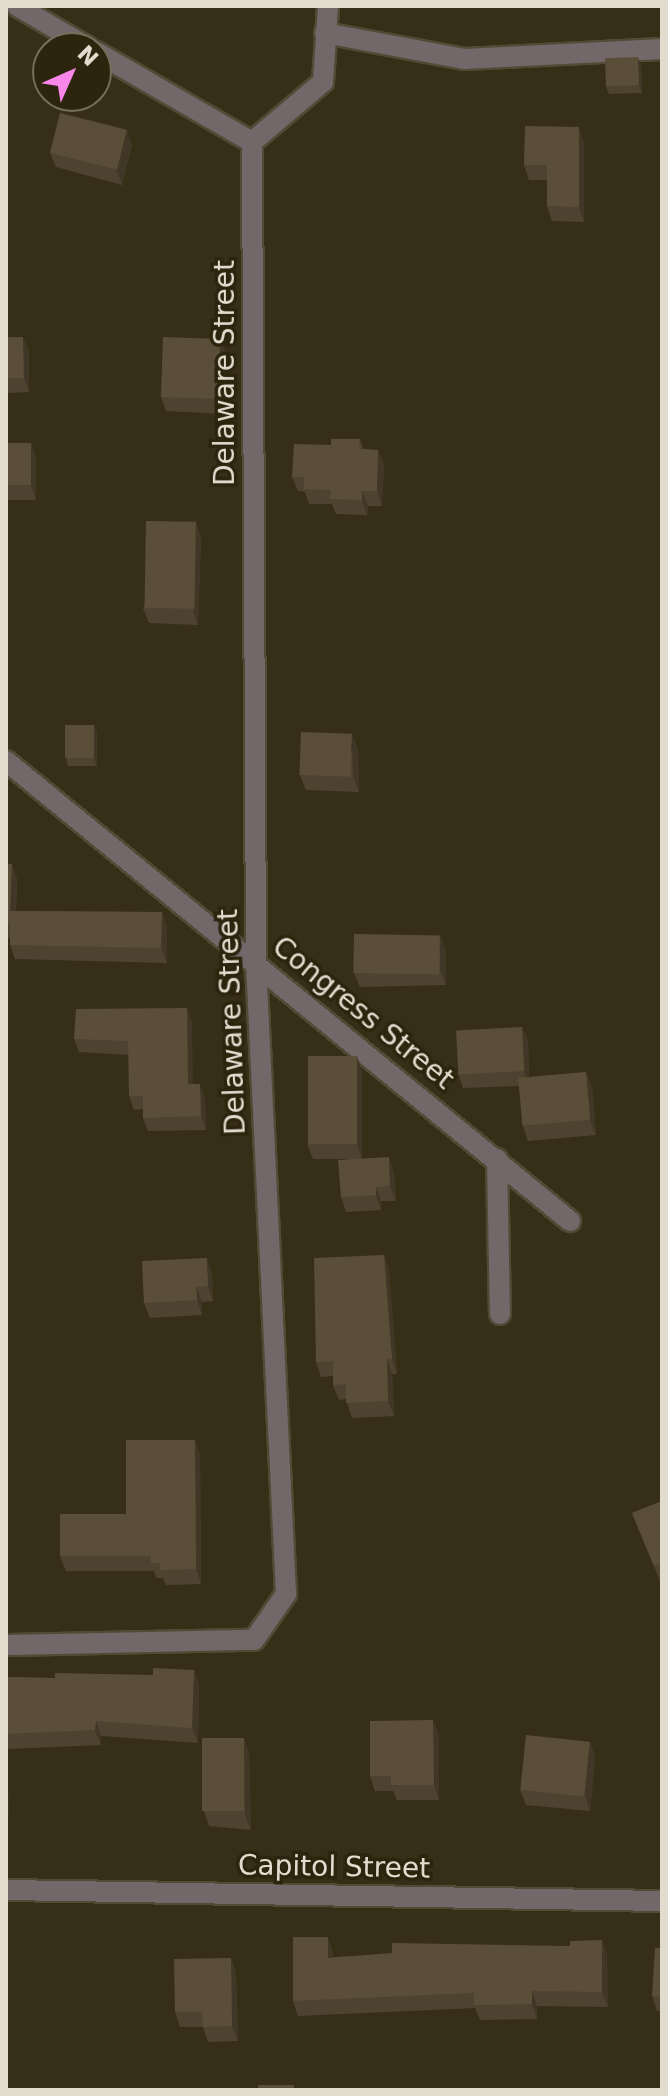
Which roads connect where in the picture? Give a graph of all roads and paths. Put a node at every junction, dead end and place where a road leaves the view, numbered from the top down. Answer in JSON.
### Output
{"nodes":[{"id":1,"x":17,"y":6,"type":"edge"},
{"id":2,"x":328,"y":6,"type":"edge"},
{"id":3,"x":62,"y":32,"type":"edge"},
{"id":4,"x":325,"y":33,"type":"junction"},
{"id":5,"x":662,"y":49,"type":"edge"},
{"id":6,"x":112,"y":61,"type":"edge"},
{"id":7,"x":252,"y":142,"type":"junction"},
{"id":8,"x":6,"y":761,"type":"edge"},
{"id":9,"x":256,"y":963,"type":"junction"},
{"id":10,"x":497,"y":1159,"type":"junction"},
{"id":11,"x":570,"y":1221,"type":"dead end"},
{"id":12,"x":500,"y":1314,"type":"dead end"},
{"id":13,"x":6,"y":1645,"type":"edge"},
{"id":14,"x":6,"y":1890,"type":"edge"},
{"id":15,"x":662,"y":1901,"type":"edge"}],
"edges":[{"from":1,"to":3,"type":"street"},
{"from":2,"to":4,"type":"street"},
{"from":4,"to":5,"type":"street"},
{"from":4,"to":7,"type":"street"},
{"from":6,"to":7,"type":"street"},
{"from":7,"to":9,"type":"street","name":"Delaware Street"},
{"from":8,"to":9,"type":"street","name":"Congress Street"},
{"from":9,"to":10,"type":"street","name":"Congress Street"},
{"from":9,"to":13,"type":"street","name":"Delaware Street"},
{"from":10,"to":11,"type":"street","name":"Congress Street"},
{"from":10,"to":12,"type":"street"},
{"from":14,"to":15,"type":"street","name":"Capitol Street"}]}
